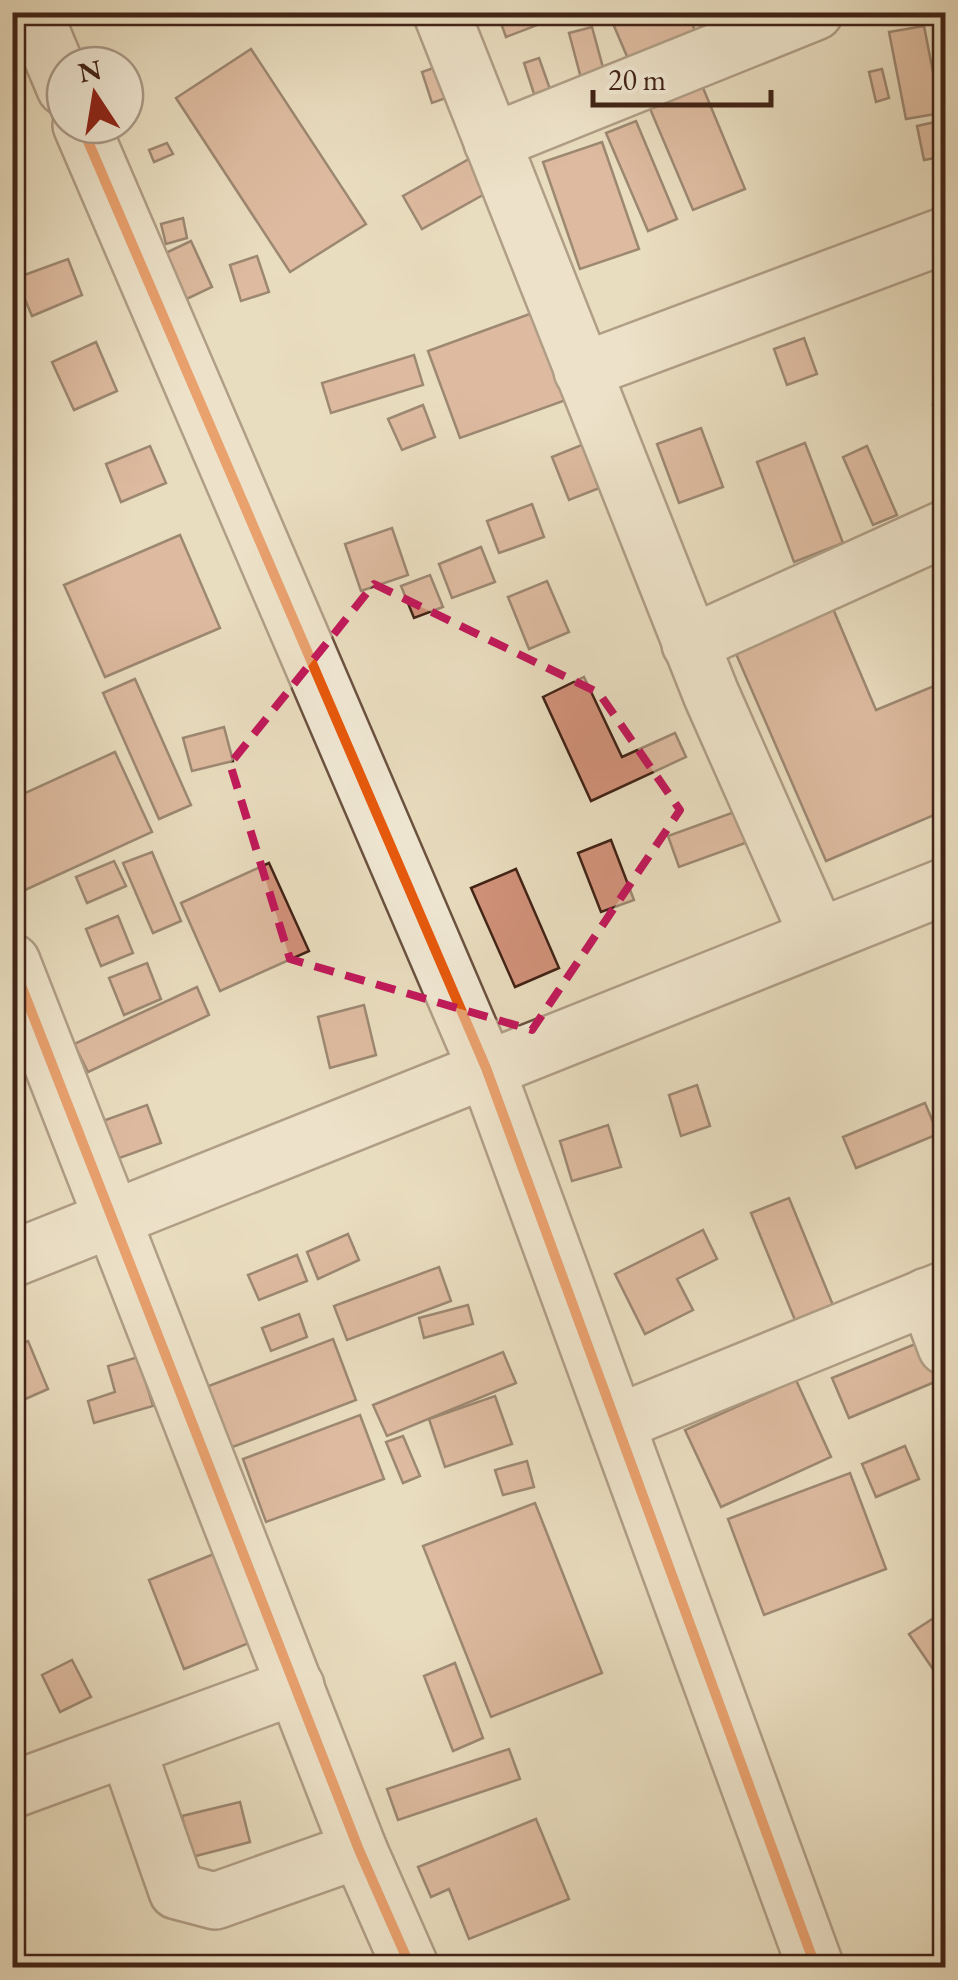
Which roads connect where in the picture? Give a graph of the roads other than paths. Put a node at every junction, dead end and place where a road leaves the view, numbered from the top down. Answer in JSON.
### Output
{"nodes":[{"id":1,"x":32,"y":12,"type":"edge"},
{"id":2,"x":441,"y":12,"type":"edge"},
{"id":3,"x":815,"y":12,"type":"edge"},
{"id":4,"x":46,"y":45,"type":"edge"},
{"id":5,"x":492,"y":142,"type":"junction"},
{"id":6,"x":90,"y":145,"type":"edge"},
{"id":7,"x":946,"y":234,"type":"edge"},
{"id":8,"x":582,"y":371,"type":"junction"},
{"id":9,"x":946,"y":528,"type":"edge"},
{"id":10,"x":690,"y":644,"type":"junction"},
{"id":11,"x":946,"y":886,"type":"edge"},
{"id":12,"x":818,"y":936,"type":"junction"},
{"id":13,"x":12,"y":962,"type":"edge"},
{"id":14,"x":486,"y":1068,"type":"junction"},
{"id":15,"x":111,"y":1219,"type":"junction"},
{"id":16,"x":12,"y":1259,"type":"edge"},
{"id":17,"x":936,"y":1292,"type":"edge"},
{"id":18,"x":946,"y":1347,"type":"edge"},
{"id":19,"x":617,"y":1423,"type":"junction"},
{"id":20,"x":296,"y":1686,"type":"junction"},
{"id":21,"x":127,"y":1748,"type":"junction"},
{"id":22,"x":12,"y":1790,"type":"edge"},
{"id":23,"x":359,"y":1850,"type":"junction"},
{"id":24,"x":411,"y":1968,"type":"edge"},
{"id":25,"x":816,"y":1968,"type":"edge"}],
"edges":[{"from":1,"to":4,"type":"street"},
{"from":2,"to":5,"type":"street"},
{"from":3,"to":5,"type":"street"},
{"from":5,"to":8,"type":"street"},
{"from":6,"to":14,"type":"street"},
{"from":7,"to":8,"type":"street"},
{"from":8,"to":10,"type":"street"},
{"from":9,"to":10,"type":"street"},
{"from":10,"to":12,"type":"street"},
{"from":11,"to":12,"type":"street"},
{"from":12,"to":14,"type":"street"},
{"from":13,"to":15,"type":"street"},
{"from":14,"to":15,"type":"street"},
{"from":14,"to":19,"type":"street"},
{"from":15,"to":16,"type":"street"},
{"from":15,"to":20,"type":"street"},
{"from":17,"to":18,"type":"street"},
{"from":17,"to":19,"type":"street"},
{"from":19,"to":25,"type":"street"},
{"from":20,"to":21,"type":"street"},
{"from":20,"to":23,"type":"street"},
{"from":21,"to":22,"type":"street"},
{"from":21,"to":23,"type":"street"},
{"from":23,"to":24,"type":"street"}]}
